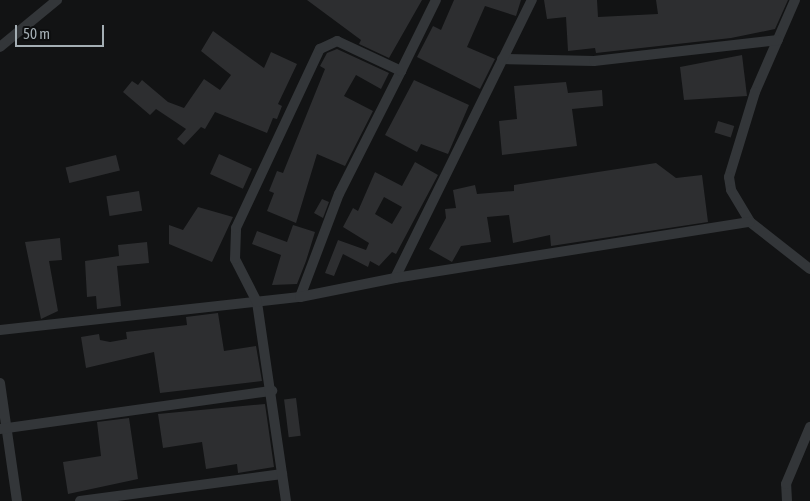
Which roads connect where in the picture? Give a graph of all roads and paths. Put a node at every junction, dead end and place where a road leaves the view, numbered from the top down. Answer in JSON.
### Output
{"nodes":[{"id":1,"x":57,"y":0,"type":"edge"},
{"id":2,"x":436,"y":0,"type":"edge"},
{"id":3,"x":532,"y":0,"type":"edge"},
{"id":4,"x":795,"y":0,"type":"edge"},
{"id":5,"x":778,"y":40,"type":"junction"},
{"id":6,"x":0,"y":47,"type":"edge"},
{"id":7,"x":502,"y":60,"type":"junction"},
{"id":8,"x":401,"y":71,"type":"junction"},
{"id":9,"x":750,"y":222,"type":"junction"},
{"id":10,"x":810,"y":269,"type":"edge"},
{"id":11,"x":395,"y":278,"type":"junction"},
{"id":12,"x":300,"y":298,"type":"junction"},
{"id":13,"x":257,"y":302,"type":"junction"},
{"id":14,"x":0,"y":330,"type":"edge"},
{"id":15,"x":0,"y":383,"type":"edge"},
{"id":16,"x":272,"y":391,"type":"junction"},
{"id":17,"x":810,"y":427,"type":"edge"},
{"id":18,"x":4,"y":428,"type":"edge"},
{"id":19,"x":282,"y":474,"type":"junction"},
{"id":20,"x":17,"y":501,"type":"edge"},
{"id":21,"x":80,"y":501,"type":"edge"},
{"id":22,"x":286,"y":501,"type":"edge"},
{"id":23,"x":787,"y":501,"type":"edge"}],
"edges":[{"from":1,"to":6,"type":"street"},
{"from":2,"to":8,"type":"street"},
{"from":3,"to":7,"type":"street"},
{"from":4,"to":5,"type":"street"},
{"from":5,"to":7,"type":"street"},
{"from":5,"to":9,"type":"street"},
{"from":7,"to":11,"type":"street"},
{"from":8,"to":12,"type":"street"},
{"from":8,"to":13,"type":"street"},
{"from":9,"to":10,"type":"street"},
{"from":9,"to":11,"type":"street"},
{"from":11,"to":12,"type":"street"},
{"from":12,"to":13,"type":"street"},
{"from":13,"to":14,"type":"street"},
{"from":13,"to":16,"type":"street"},
{"from":15,"to":18,"type":"street"},
{"from":16,"to":18,"type":"street"},
{"from":16,"to":19,"type":"street"},
{"from":17,"to":23,"type":"street"},
{"from":18,"to":20,"type":"street"},
{"from":19,"to":21,"type":"street"},
{"from":19,"to":22,"type":"street"}]}
